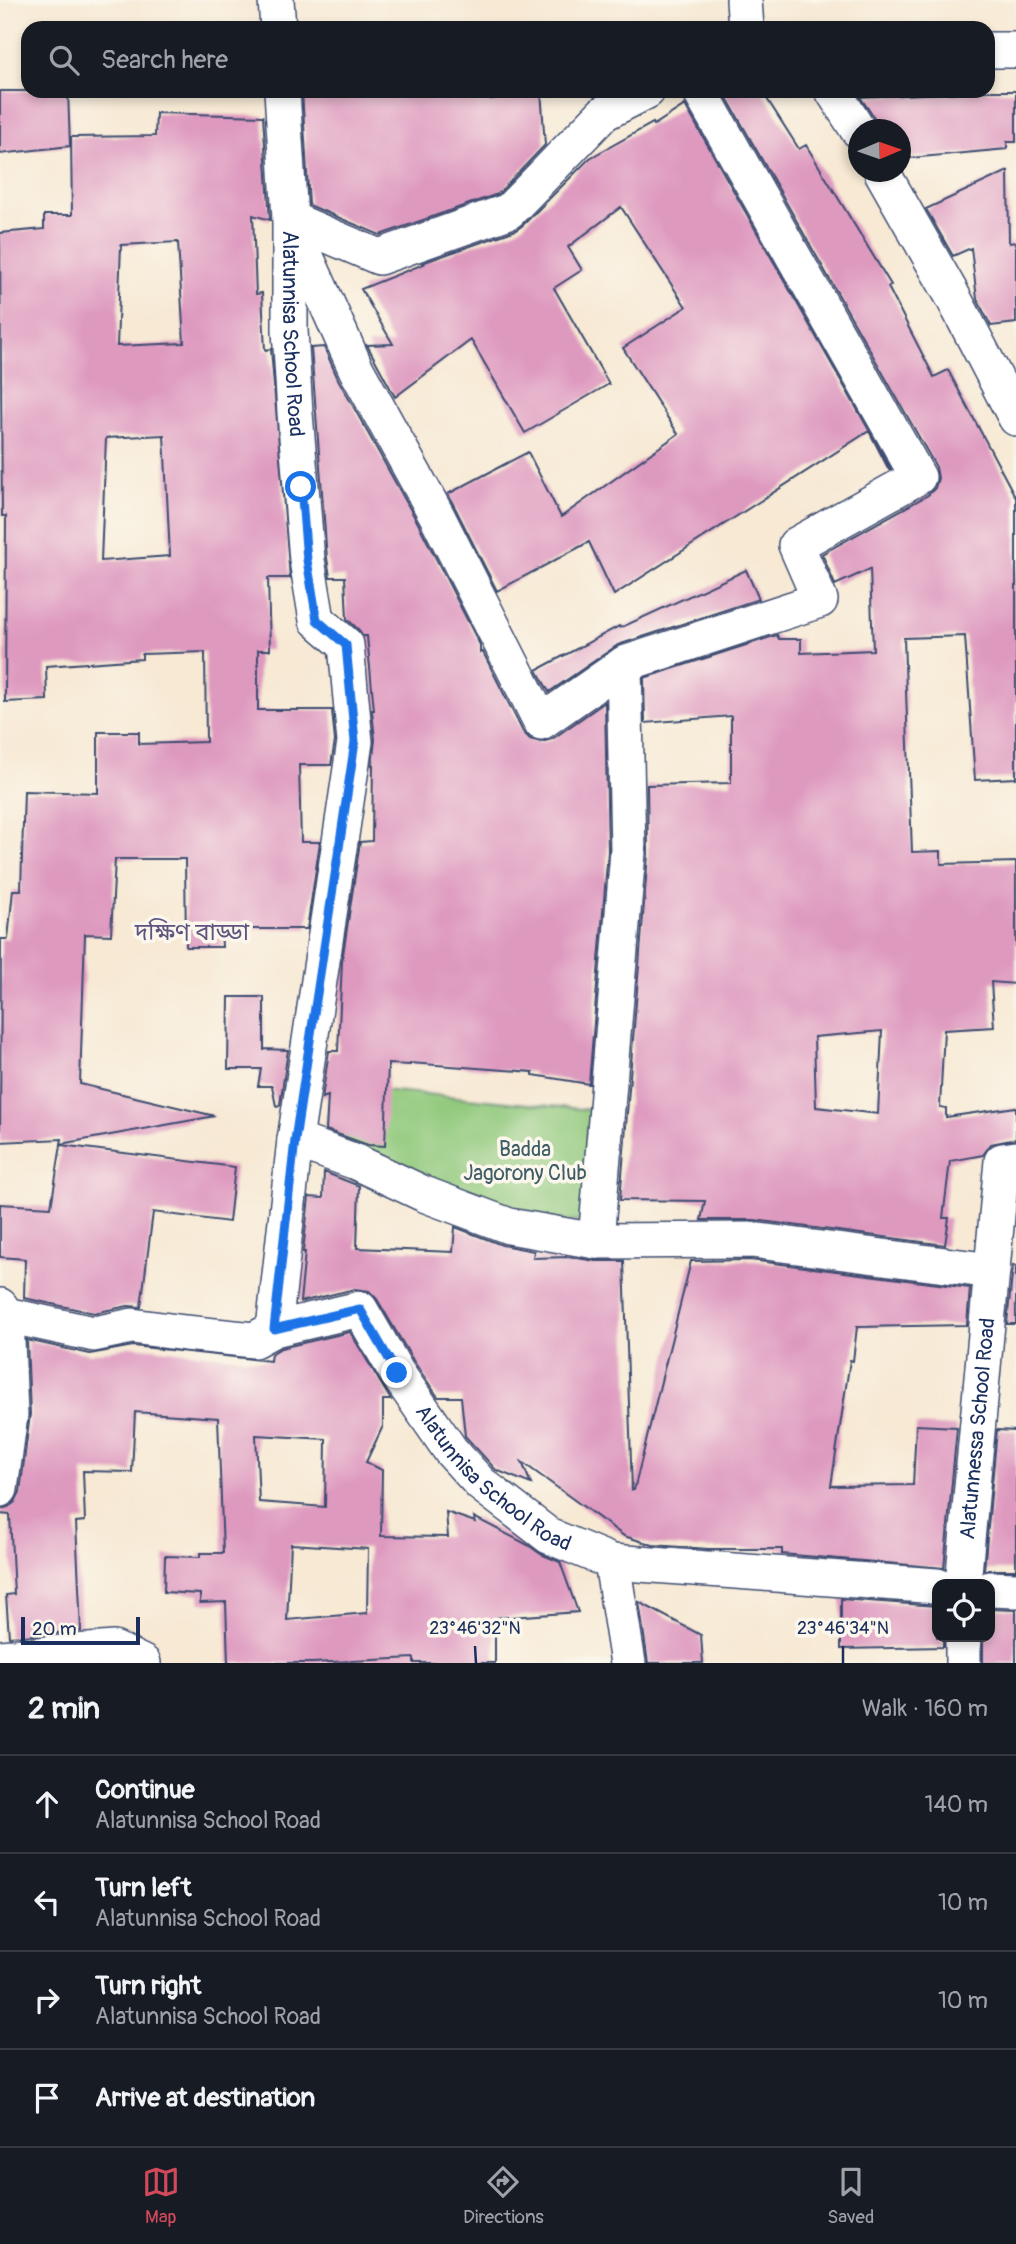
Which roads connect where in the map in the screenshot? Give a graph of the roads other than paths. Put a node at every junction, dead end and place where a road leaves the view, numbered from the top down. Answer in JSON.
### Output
{"nodes":[{"id":1,"x":276,"y":0,"type":"edge"},
{"id":2,"x":744,"y":0,"type":"edge"},
{"id":3,"x":278,"y":21,"type":"edge"},
{"id":4,"x":746,"y":21,"type":"edge"},
{"id":5,"x":995,"y":50,"type":"edge"},
{"id":6,"x":1016,"y":50,"type":"edge"},
{"id":7,"x":282,"y":98,"type":"edge"},
{"id":8,"x":633,"y":98,"type":"edge"},
{"id":9,"x":703,"y":98,"type":"edge"},
{"id":10,"x":838,"y":98,"type":"edge"},
{"id":11,"x":852,"y":119,"type":"edge"},
{"id":12,"x":888,"y":182,"type":"edge"},
{"id":13,"x":290,"y":219,"type":"junction"},
{"id":14,"x":1016,"y":418,"type":"edge"},
{"id":15,"x":624,"y":664,"type":"junction"},
{"id":16,"x":295,"y":1140,"type":"junction"},
{"id":17,"x":1016,"y":1159,"type":"edge"},
{"id":18,"x":596,"y":1241,"type":"junction"},
{"id":19,"x":992,"y":1270,"type":"junction"},
{"id":20,"x":3,"y":1310,"type":"edge"},
{"id":21,"x":274,"y":1329,"type":"junction"},
{"id":22,"x":0,"y":1489,"type":"edge"},
{"id":23,"x":612,"y":1562,"type":"junction"},
{"id":24,"x":963,"y":1579,"type":"edge"},
{"id":25,"x":932,"y":1586,"type":"edge"},
{"id":26,"x":995,"y":1589,"type":"edge"},
{"id":27,"x":1016,"y":1590,"type":"edge"},
{"id":28,"x":963,"y":1642,"type":"edge"},
{"id":29,"x":0,"y":1658,"type":"edge"},
{"id":30,"x":143,"y":1663,"type":"edge"},
{"id":31,"x":628,"y":1663,"type":"edge"},
{"id":32,"x":963,"y":1663,"type":"edge"}],
"edges":[{"from":1,"to":3,"type":"street"},
{"from":2,"to":4,"type":"street"},
{"from":5,"to":6,"type":"street"},
{"from":7,"to":13,"type":"street","name":"Alatunnisa School Road"},
{"from":8,"to":13,"type":"street"},
{"from":9,"to":15,"type":"street"},
{"from":10,"to":11,"type":"street"},
{"from":12,"to":14,"type":"street"},
{"from":13,"to":15,"type":"street"},
{"from":13,"to":16,"type":"street","name":"Alatunnisa School Road"},
{"from":15,"to":18,"type":"street"},
{"from":16,"to":18,"type":"street"},
{"from":16,"to":21,"type":"street","name":"Alatunnisa School Road"},
{"from":17,"to":19,"type":"street","name":"Alatunnessa School Road"},
{"from":18,"to":19,"type":"street"},
{"from":19,"to":24,"type":"street","name":"Alatunnessa School Road"},
{"from":20,"to":21,"type":"street"},
{"from":20,"to":22,"type":"street"},
{"from":21,"to":23,"type":"street","name":"Alatunnisa School Road"},
{"from":23,"to":25,"type":"street","name":"Alatunnisa School Road"},
{"from":23,"to":31,"type":"street"},
{"from":26,"to":27,"type":"street"},
{"from":28,"to":32,"type":"street"},
{"from":29,"to":30,"type":"street"}]}
